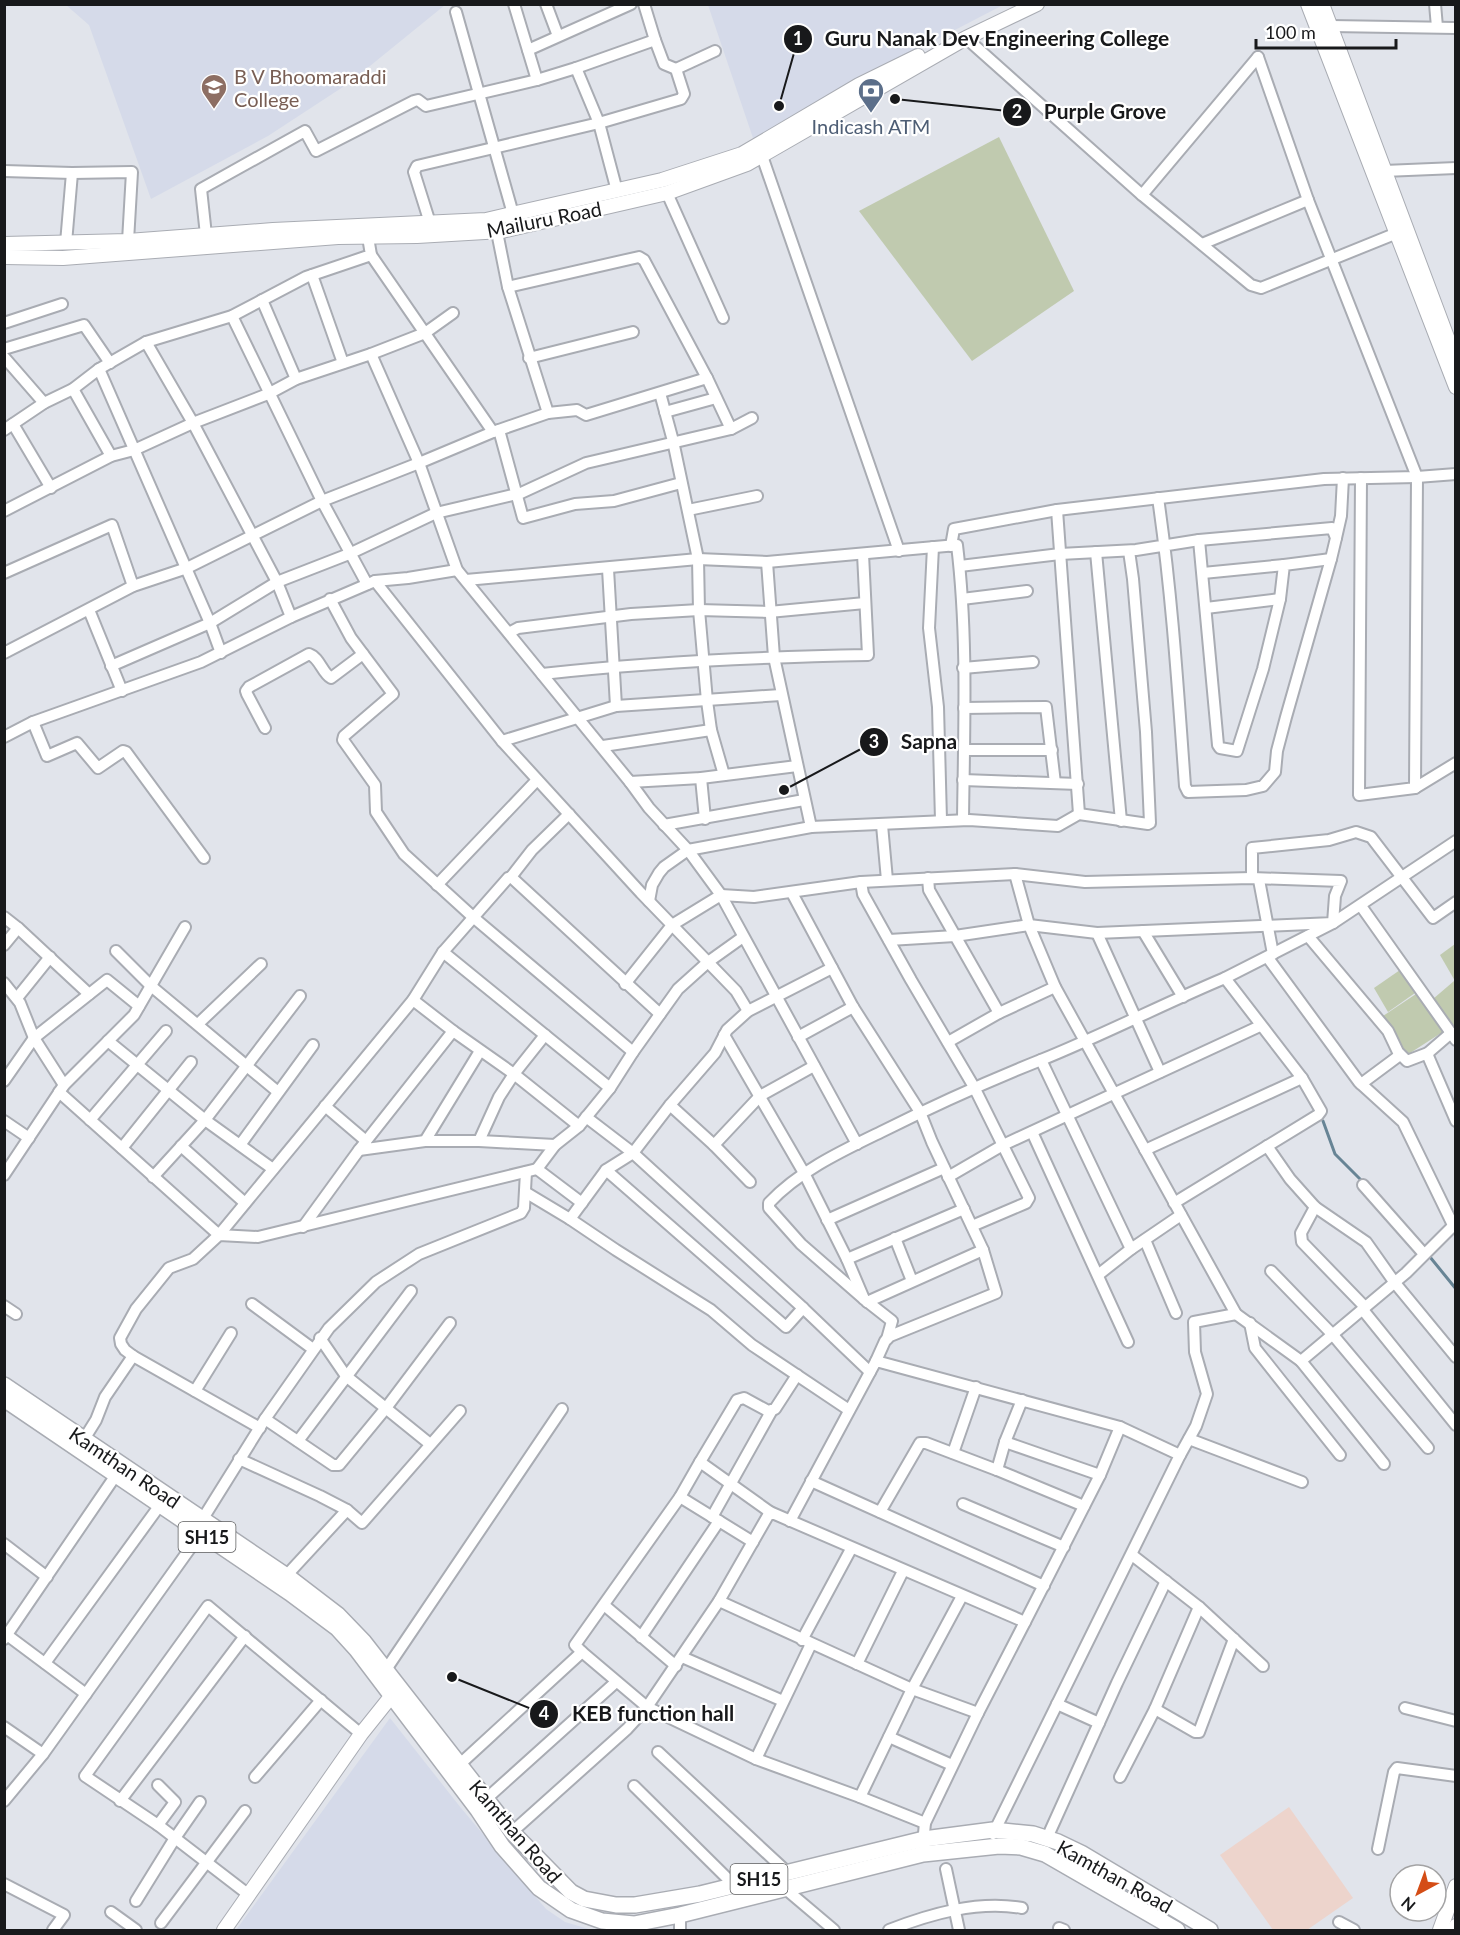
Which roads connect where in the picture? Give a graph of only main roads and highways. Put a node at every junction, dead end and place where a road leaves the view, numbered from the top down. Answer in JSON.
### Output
{"nodes":[{"id":1,"x":4,"y":1385,"type":"edge"},
{"id":2,"x":4,"y":1399,"type":"edge"},
{"id":3,"x":81,"y":1444,"type":"junction"},
{"id":4,"x":195,"y":1522,"type":"junction"},
{"id":5,"x":394,"y":1691,"type":"junction"},
{"id":6,"x":924,"y":1839,"type":"junction"},
{"id":7,"x":1156,"y":1897,"type":"junction"},
{"id":8,"x":602,"y":1904,"type":"junction"},
{"id":9,"x":1145,"y":1912,"type":"junction"},
{"id":10,"x":602,"y":1921,"type":"junction"},
{"id":11,"x":680,"y":1923,"type":"edge"},
{"id":12,"x":632,"y":1927,"type":"edge"},
{"id":13,"x":1177,"y":1930,"type":"edge"},
{"id":14,"x":1210,"y":1930,"type":"edge"}],
"edges":[{"from":1,"to":3,"type":"main road","name":"Kamthan Road","number":"SH15"},
{"from":2,"to":3,"type":"main road","name":"Kamthan Road","number":"SH15"},
{"from":3,"to":4,"type":"main road","name":"Kamthan Road","number":"SH15"},
{"from":3,"to":4,"type":"main road","name":"Kamthan Road","number":"SH15"},
{"from":4,"to":5,"type":"main road","name":"Kamthan Road","number":"SH15"},
{"from":4,"to":5,"type":"main road","name":"Kamthan Road","number":"SH15"},
{"from":5,"to":8,"type":"main road","name":"Kamthan Road","number":"SH15"},
{"from":5,"to":10,"type":"main road","name":"Kamthan Road","number":"SH15"},
{"from":6,"to":7,"type":"main road","name":"Kamthan Road","number":"SH15"},
{"from":6,"to":8,"type":"main road","name":"Kamthan Road","number":"SH15"},
{"from":6,"to":9,"type":"main road","name":"Kamthan Road","number":"SH15"},
{"from":6,"to":11,"type":"main road","name":"Kamthan Road","number":"SH15"},
{"from":7,"to":9,"type":"main road"},
{"from":7,"to":14,"type":"main road","name":"Kamthan Road","number":"SH15"},
{"from":8,"to":10,"type":"main road"},
{"from":9,"to":13,"type":"main road","name":"Kamthan Road","number":"SH15"},
{"from":10,"to":12,"type":"main road","name":"Kamthan Road","number":"SH15"},
{"from":11,"to":12,"type":"main road","name":"Kamthan Road","number":"SH15"}]}
